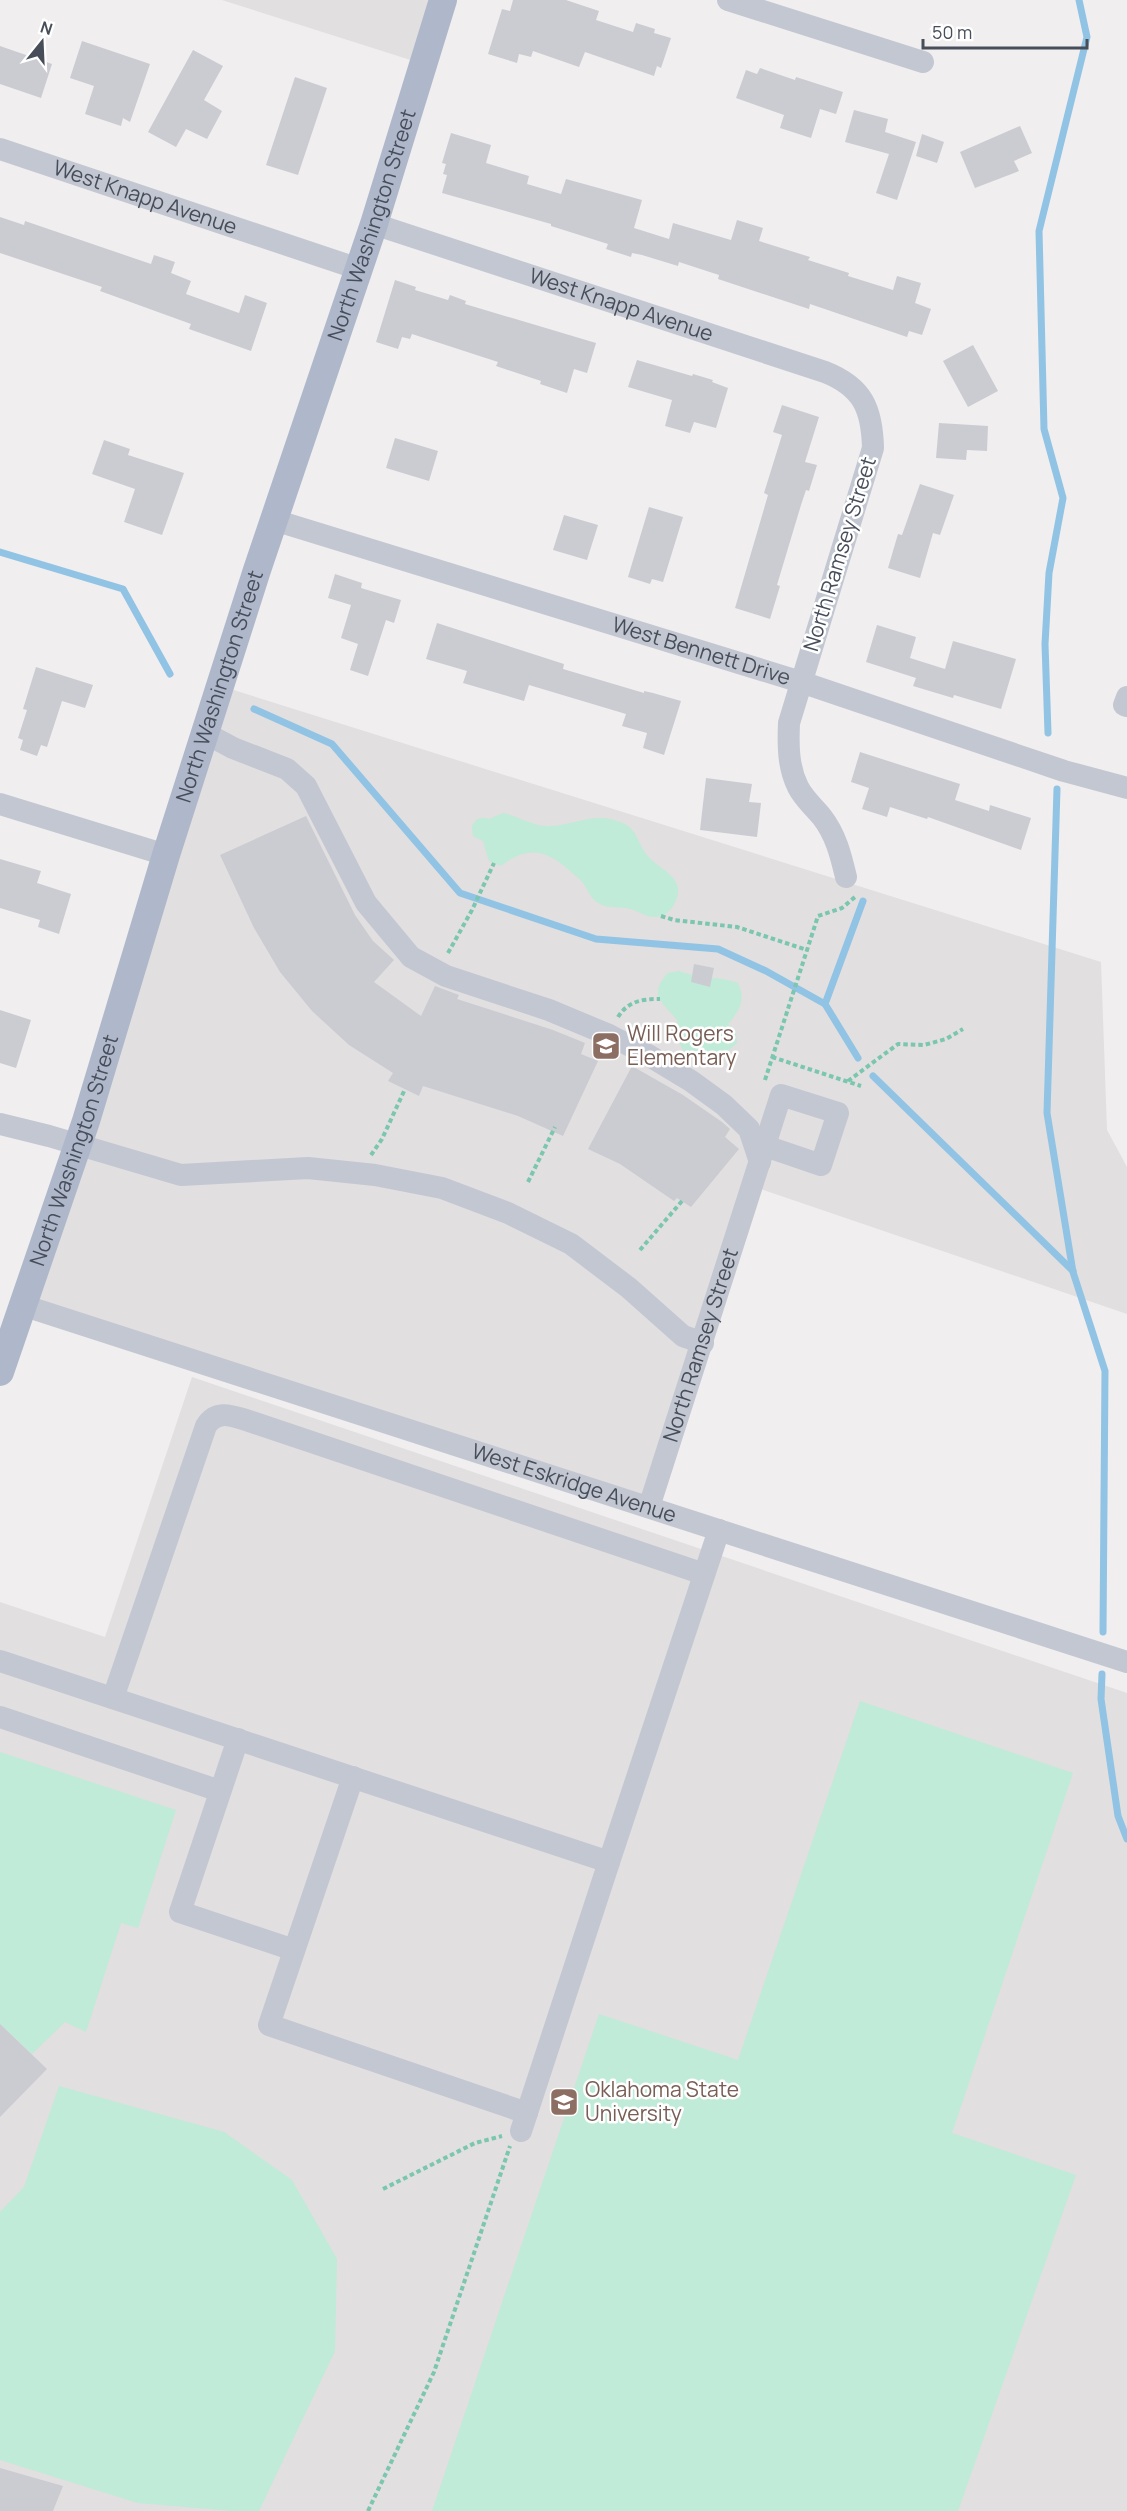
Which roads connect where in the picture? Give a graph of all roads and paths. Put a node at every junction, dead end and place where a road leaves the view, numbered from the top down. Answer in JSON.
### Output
{"nodes":[{"id":1,"x":443,"y":0,"type":"edge"},
{"id":2,"x":728,"y":0,"type":"edge"},
{"id":3,"x":923,"y":62,"type":"dead end"},
{"id":4,"x":0,"y":149,"type":"edge"},
{"id":5,"x":374,"y":224,"type":"junction"},
{"id":6,"x":359,"y":268,"type":"junction"},
{"id":7,"x":860,"y":396,"type":"joint"},
{"id":8,"x":274,"y":520,"type":"junction"},
{"id":9,"x":801,"y":682,"type":"junction"},
{"id":10,"x":1127,"y":697,"type":"edge"},
{"id":11,"x":1127,"y":706,"type":"edge"},
{"id":12,"x":205,"y":733,"type":"junction"},
{"id":13,"x":1127,"y":789,"type":"edge"},
{"id":14,"x":0,"y":804,"type":"edge"},
{"id":15,"x":166,"y":855,"type":"junction"},
{"id":16,"x":494,"y":863,"type":"dead end"},
{"id":17,"x":852,"y":886,"type":"joint"},
{"id":18,"x":661,"y":916,"type":"dead end"},
{"id":19,"x":807,"y":950,"type":"junction"},
{"id":20,"x":437,"y":971,"type":"junction"},
{"id":21,"x":963,"y":1029,"type":"dead end"},
{"id":22,"x":772,"y":1057,"type":"junction"},
{"id":23,"x":848,"y":1082,"type":"junction"},
{"id":24,"x":861,"y":1086,"type":"dead end"},
{"id":25,"x":762,"y":1088,"type":"dead end"},
{"id":26,"x":405,"y":1089,"type":"dead end"},
{"id":27,"x":0,"y":1124,"type":"edge"},
{"id":28,"x":555,"y":1127,"type":"dead end"},
{"id":29,"x":77,"y":1145,"type":"junction"},
{"id":30,"x":358,"y":1173,"type":"junction"},
{"id":31,"x":528,"y":1182,"type":"dead end"},
{"id":32,"x":682,"y":1201,"type":"dead end"},
{"id":33,"x":640,"y":1250,"type":"dead end"},
{"id":34,"x":22,"y":1305,"type":"junction"},
{"id":35,"x":703,"y":1343,"type":"junction"},
{"id":36,"x":0,"y":1372,"type":"edge"},
{"id":37,"x":649,"y":1507,"type":"junction"},
{"id":38,"x":719,"y":1530,"type":"junction"},
{"id":39,"x":704,"y":1574,"type":"junction"},
{"id":40,"x":0,"y":1661,"type":"edge"},
{"id":41,"x":1127,"y":1662,"type":"edge"},
{"id":42,"x":113,"y":1698,"type":"junction"},
{"id":43,"x":0,"y":1717,"type":"edge"},
{"id":44,"x":238,"y":1739,"type":"junction"},
{"id":45,"x":353,"y":1777,"type":"junction"},
{"id":46,"x":220,"y":1791,"type":"junction"},
{"id":47,"x":609,"y":1862,"type":"junction"},
{"id":48,"x":294,"y":1950,"type":"junction"},
{"id":49,"x":524,"y":2122,"type":"junction"},
{"id":50,"x":383,"y":2189,"type":"dead end"},
{"id":51,"x":368,"y":2511,"type":"edge"}],
"edges":[{"from":1,"to":5,"type":"main road","name":"North Washington Street"},
{"from":2,"to":3,"type":"street"},
{"from":4,"to":6,"type":"street","name":"West Knapp Avenue"},
{"from":5,"to":6,"type":"main road","name":"North Washington Street"},
{"from":5,"to":7,"type":"street","name":"West Knapp Avenue"},
{"from":6,"to":8,"type":"main road","name":"North Washington Street"},
{"from":7,"to":9,"type":"street","name":"North Ramsey Street"},
{"from":8,"to":9,"type":"street","name":"West Bennett Drive"},
{"from":8,"to":12,"type":"main road","name":"North Washington Street"},
{"from":9,"to":13,"type":"street","name":"West Bennett Drive"},
{"from":9,"to":17,"type":"street","name":"North Ramsey Street"},
{"from":10,"to":11,"type":"street"},
{"from":12,"to":15,"type":"main road","name":"North Washington Street"},
{"from":12,"to":20,"type":"street"},
{"from":14,"to":15,"type":"street"},
{"from":15,"to":29,"type":"main road","name":"North Washington Street"},
{"from":16,"to":20,"type":"path"},
{"from":17,"to":19,"type":"path"},
{"from":18,"to":19,"type":"path"},
{"from":19,"to":22,"type":"path"},
{"from":20,"to":35,"type":"street","name":"North Ramsey Street"},
{"from":21,"to":23,"type":"path"},
{"from":22,"to":23,"type":"path"},
{"from":22,"to":25,"type":"path"},
{"from":23,"to":24,"type":"path"},
{"from":26,"to":30,"type":"path"},
{"from":27,"to":29,"type":"street"},
{"from":28,"to":31,"type":"path"},
{"from":29,"to":30,"type":"street"},
{"from":29,"to":34,"type":"main road","name":"North Washington Street"},
{"from":30,"to":35,"type":"street"},
{"from":32,"to":33,"type":"path"},
{"from":34,"to":36,"type":"main road","name":"North Washington Street"},
{"from":34,"to":37,"type":"street","name":"West Eskridge Avenue"},
{"from":35,"to":37,"type":"street","name":"North Ramsey Street"},
{"from":37,"to":38,"type":"street","name":"West Eskridge Avenue"},
{"from":38,"to":39,"type":"street"},
{"from":38,"to":41,"type":"street","name":"West Eskridge Avenue"},
{"from":39,"to":42,"type":"street"},
{"from":39,"to":47,"type":"street"},
{"from":40,"to":42,"type":"street"},
{"from":42,"to":44,"type":"street"},
{"from":43,"to":46,"type":"street"},
{"from":44,"to":45,"type":"street"},
{"from":44,"to":46,"type":"street"},
{"from":45,"to":47,"type":"street"},
{"from":45,"to":48,"type":"street"},
{"from":46,"to":48,"type":"street"},
{"from":47,"to":49,"type":"street"},
{"from":48,"to":49,"type":"street"},
{"from":49,"to":50,"type":"path"},
{"from":49,"to":51,"type":"path"}]}
